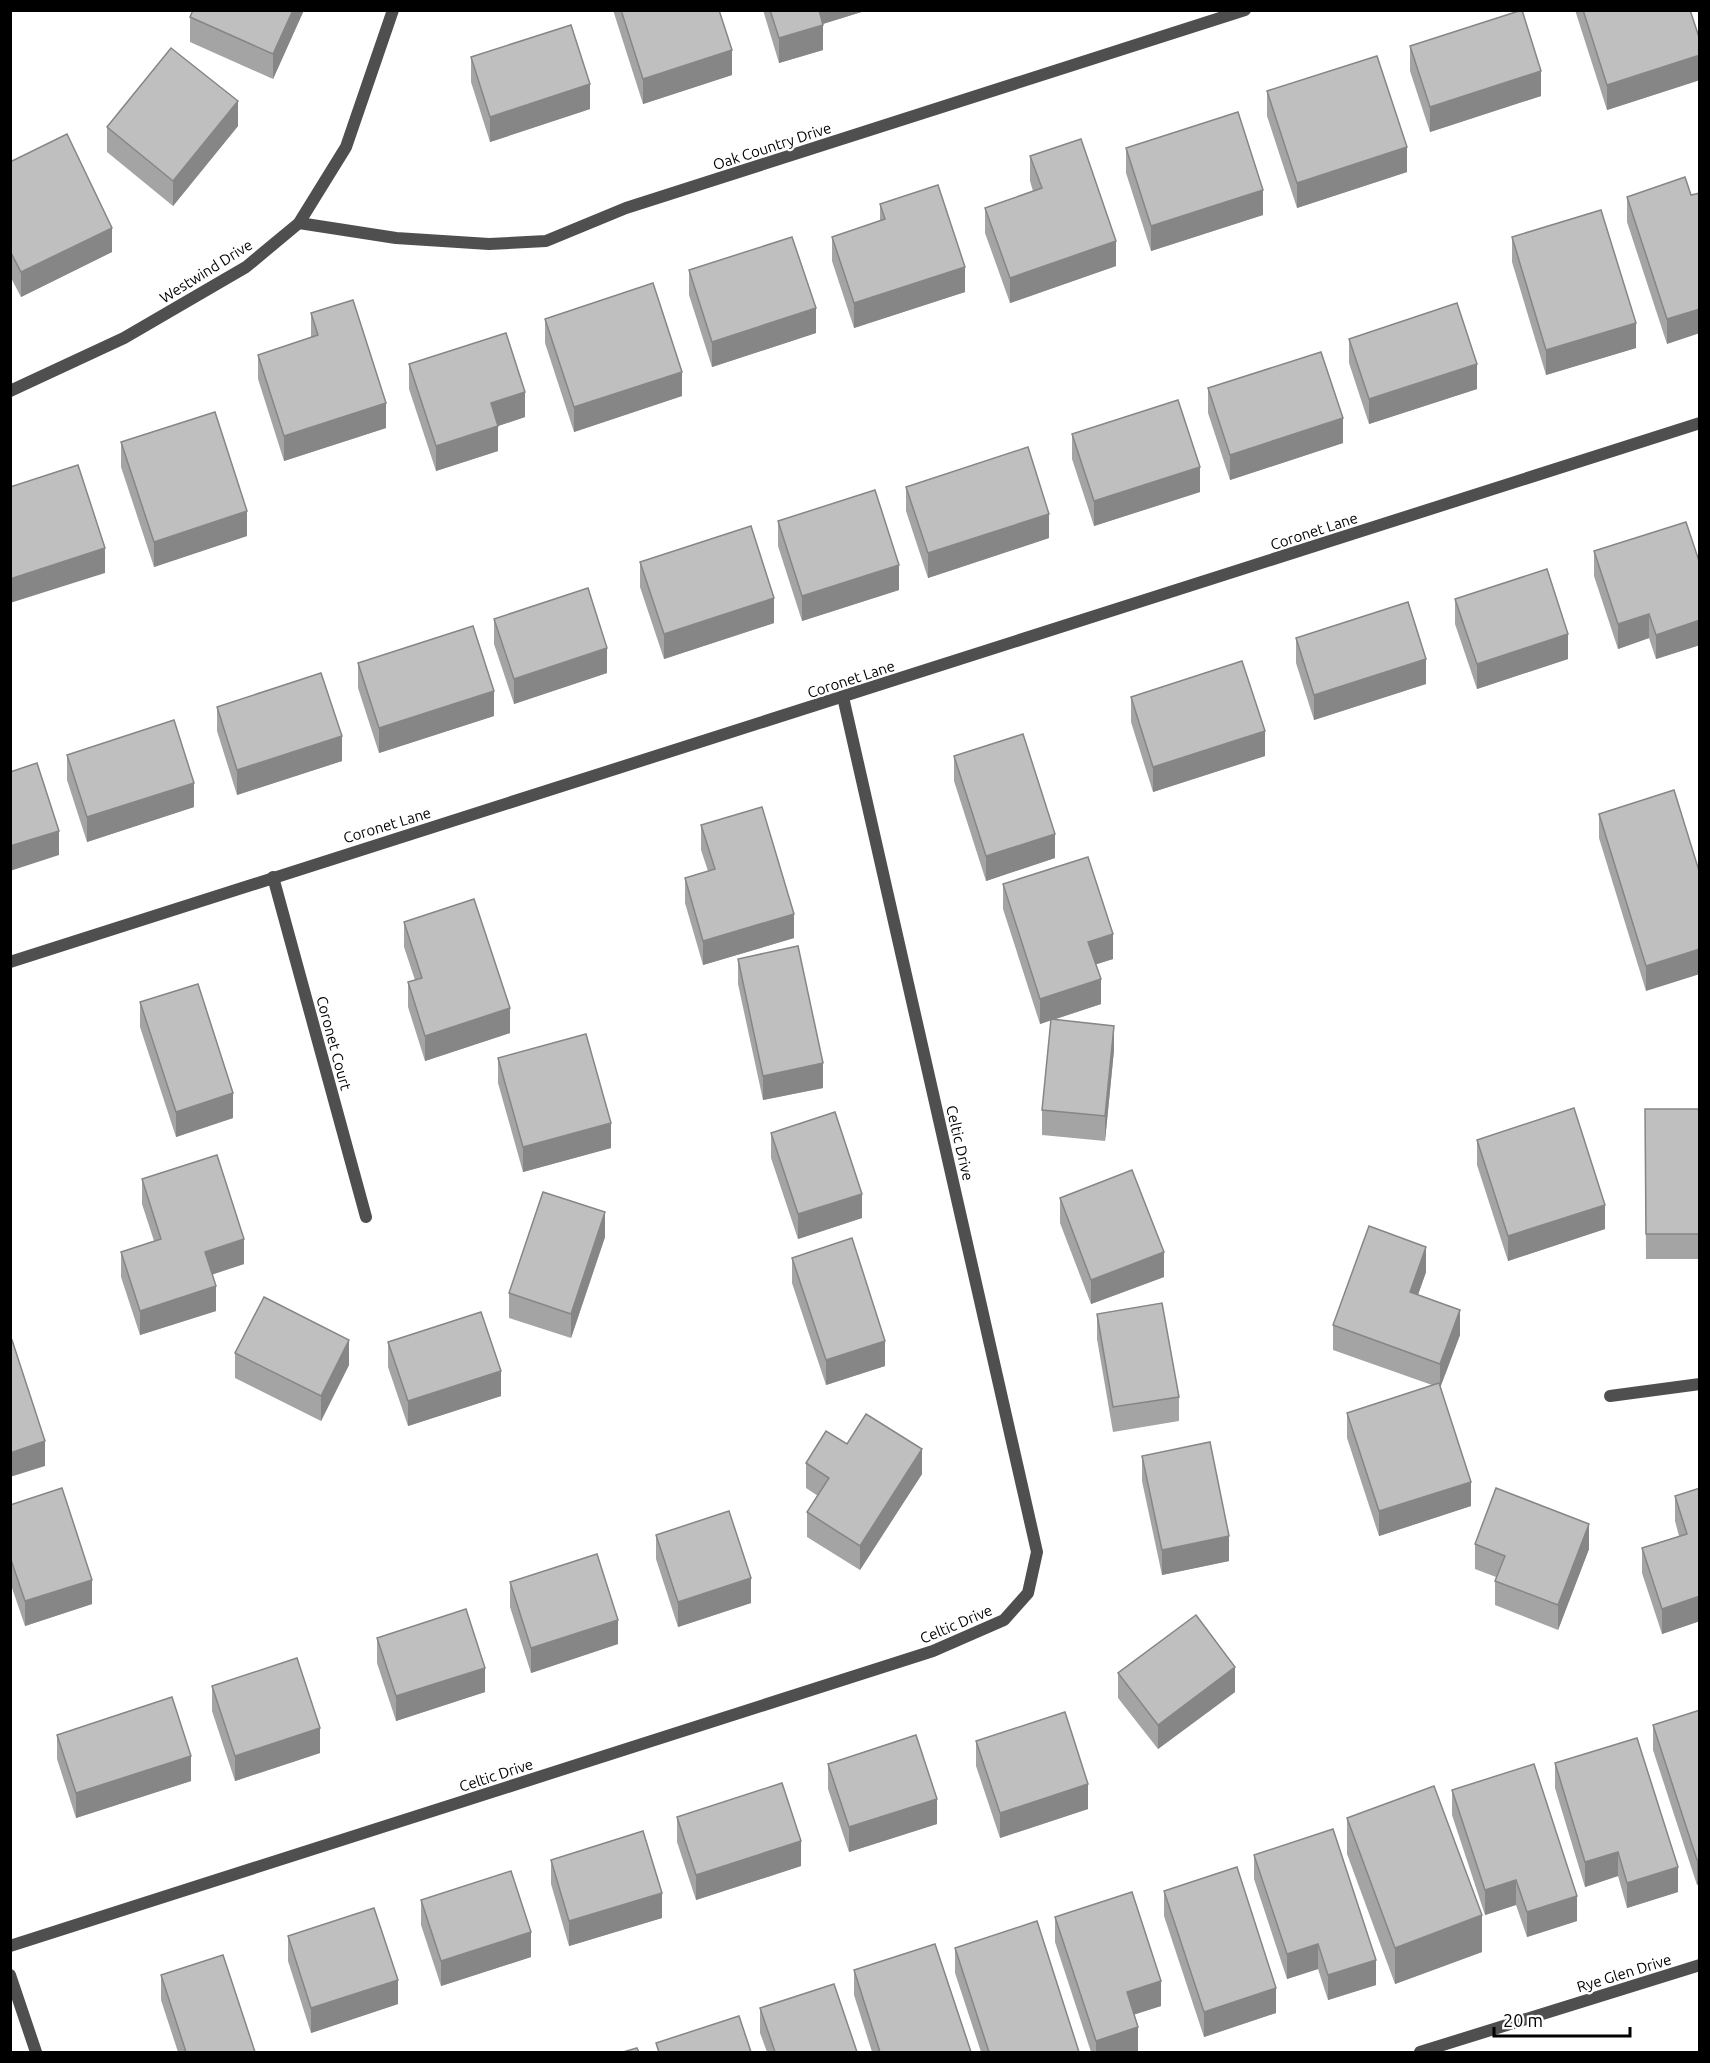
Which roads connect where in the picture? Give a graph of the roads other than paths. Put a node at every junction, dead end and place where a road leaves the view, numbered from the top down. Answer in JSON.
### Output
{"nodes":[{"id":1,"x":393,"y":10,"type":"edge"},
{"id":2,"x":1245,"y":10,"type":"edge"},
{"id":3,"x":299,"y":223,"type":"junction"},
{"id":4,"x":10,"y":391,"type":"edge"},
{"id":5,"x":1700,"y":423,"type":"edge"},
{"id":6,"x":843,"y":697,"type":"junction"},
{"id":7,"x":273,"y":877,"type":"junction"},
{"id":8,"x":10,"y":962,"type":"edge"},
{"id":9,"x":366,"y":1217,"type":"dead end"},
{"id":10,"x":1700,"y":1384,"type":"edge"},
{"id":11,"x":1610,"y":1396,"type":"dead end"},
{"id":12,"x":10,"y":1946,"type":"edge"},
{"id":13,"x":1700,"y":1965,"type":"edge"},
{"id":14,"x":10,"y":1975,"type":"edge"},
{"id":15,"x":36,"y":2052,"type":"edge"},
{"id":16,"x":1420,"y":2052,"type":"edge"}],
"edges":[{"from":1,"to":3,"type":"street","name":"Westwind Drive"},
{"from":2,"to":3,"type":"street","name":"Oak Country Drive"},
{"from":3,"to":4,"type":"street","name":"Westwind Drive"},
{"from":5,"to":6,"type":"street","name":"Coronet Lane"},
{"from":6,"to":7,"type":"street","name":"Coronet Lane"},
{"from":6,"to":12,"type":"street","name":"Celtic Drive"},
{"from":7,"to":8,"type":"street","name":"Coronet Lane"},
{"from":7,"to":9,"type":"street","name":"Coronet Court"},
{"from":10,"to":11,"type":"street"},
{"from":13,"to":16,"type":"street","name":"Rye Glen Drive"},
{"from":14,"to":15,"type":"street"}]}
